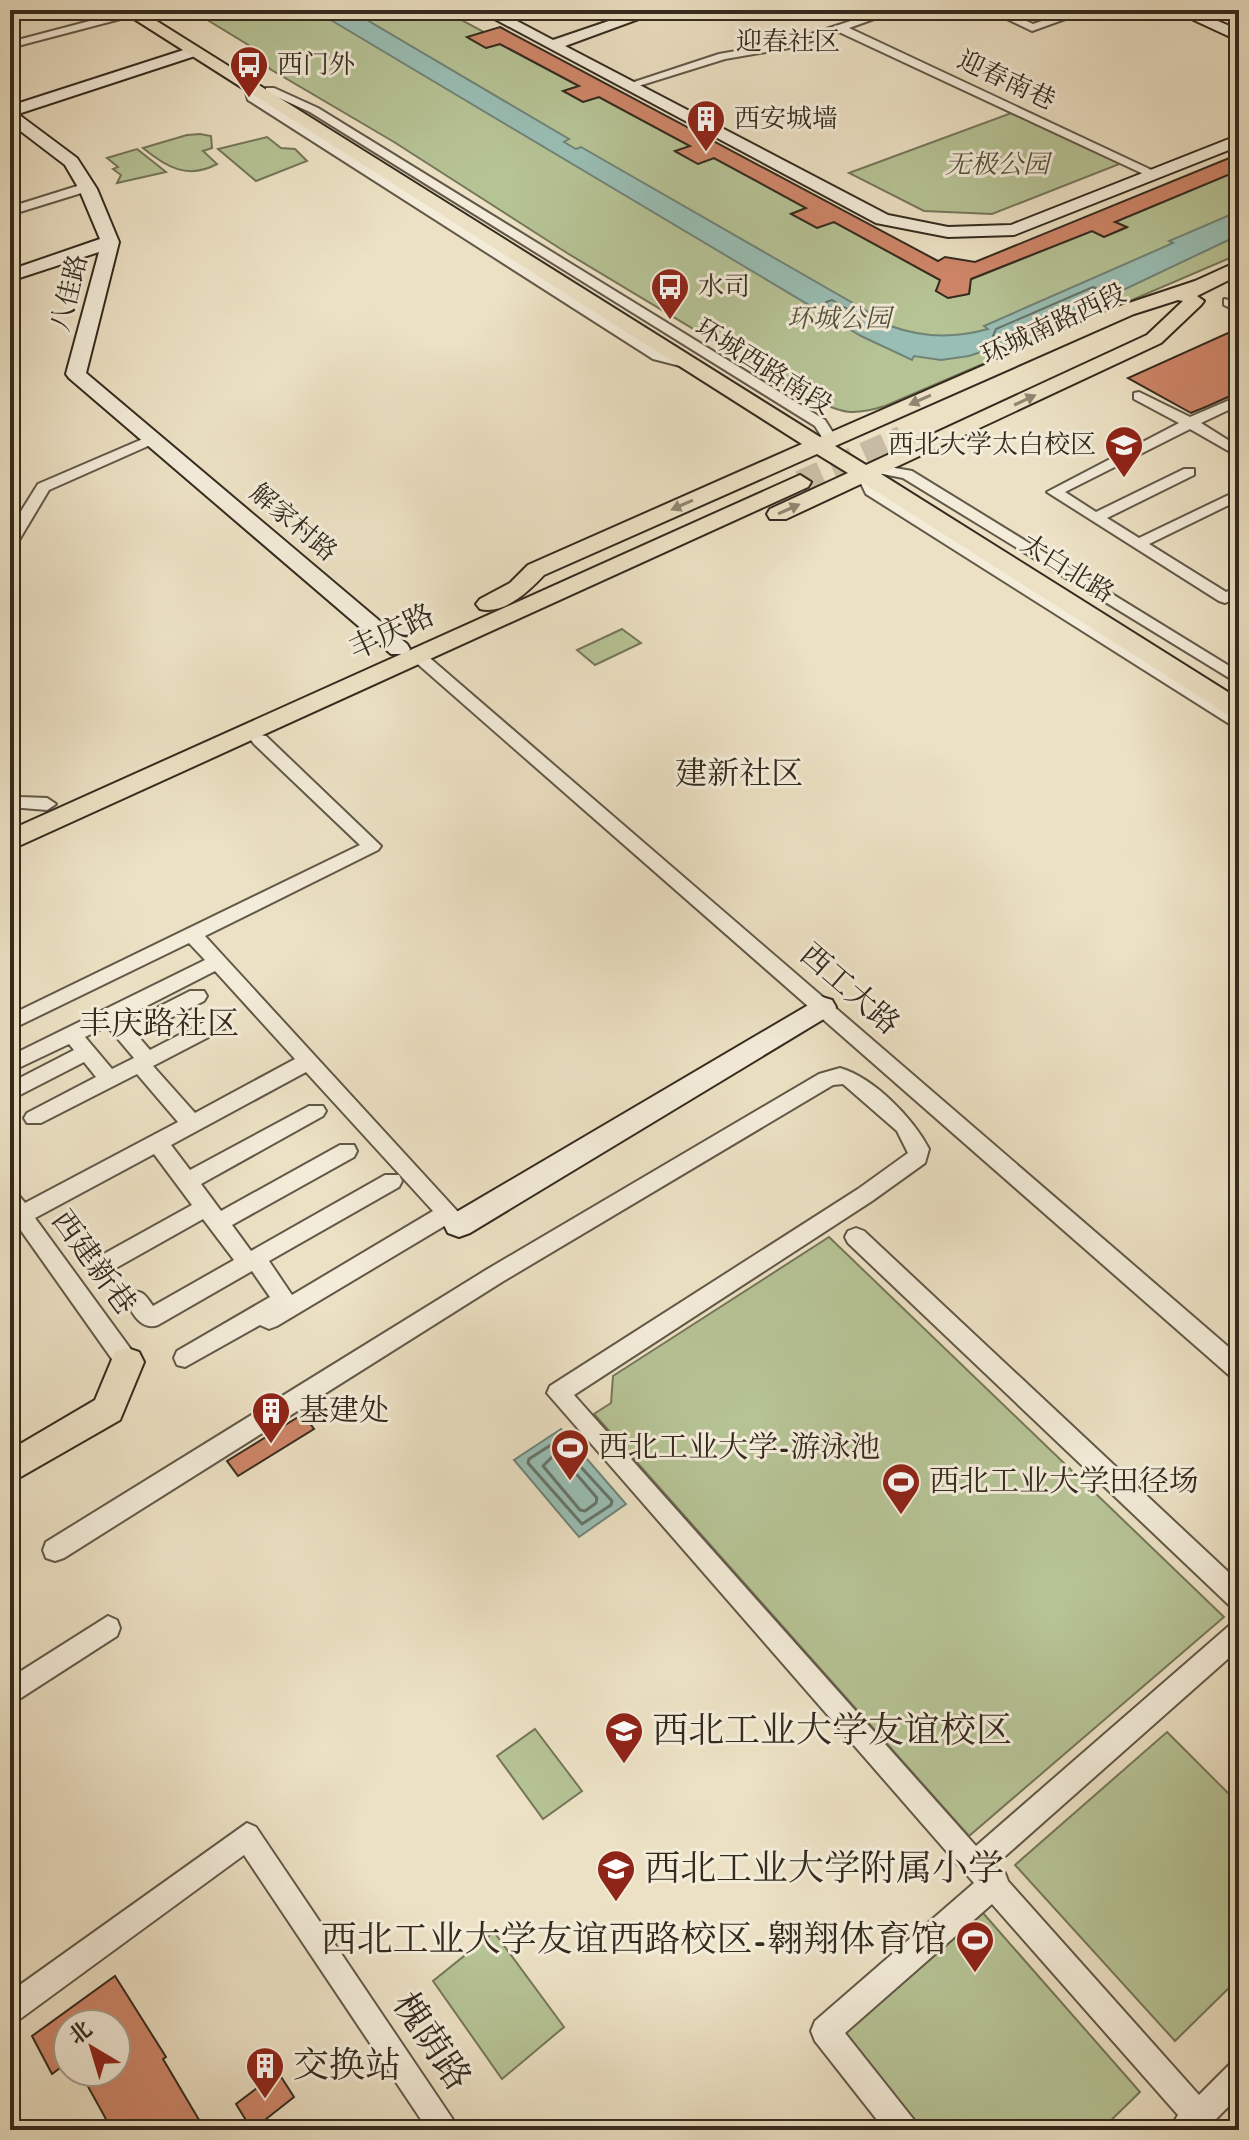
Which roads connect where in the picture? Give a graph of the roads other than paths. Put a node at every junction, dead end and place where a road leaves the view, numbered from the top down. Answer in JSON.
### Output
{"nodes":[{"id":1,"x":141,"y":10,"type":"edge"},
{"id":2,"x":155,"y":10,"type":"edge"},
{"id":3,"x":485,"y":10,"type":"edge"},
{"id":4,"x":656,"y":10,"type":"edge"},
{"id":5,"x":894,"y":10,"type":"edge"},
{"id":6,"x":993,"y":10,"type":"edge"},
{"id":7,"x":1085,"y":10,"type":"edge"},
{"id":8,"x":1179,"y":10,"type":"edge"},
{"id":9,"x":123,"y":12,"type":"edge"},
{"id":10,"x":840,"y":28,"type":"junction"},
{"id":11,"x":1239,"y":36,"type":"edge"},
{"id":12,"x":10,"y":45,"type":"edge"},
{"id":13,"x":552,"y":45,"type":"junction"},
{"id":14,"x":203,"y":54,"type":"junction"},
{"id":15,"x":628,"y":86,"type":"junction"},
{"id":16,"x":270,"y":90,"type":"junction"},
{"id":17,"x":10,"y":113,"type":"edge"},
{"id":18,"x":1239,"y":140,"type":"edge"},
{"id":19,"x":1154,"y":174,"type":"junction"},
{"id":20,"x":87,"y":187,"type":"junction"},
{"id":21,"x":10,"y":211,"type":"edge"},
{"id":22,"x":110,"y":242,"type":"junction"},
{"id":23,"x":1239,"y":267,"type":"edge"},
{"id":24,"x":10,"y":276,"type":"edge"},
{"id":25,"x":1239,"y":281,"type":"edge"},
{"id":26,"x":1197,"y":294,"type":"junction"},
{"id":27,"x":664,"y":337,"type":"junction"},
{"id":28,"x":691,"y":354,"type":"junction"},
{"id":29,"x":1139,"y":396,"type":"dead end"},
{"id":30,"x":1239,"y":400,"type":"edge"},
{"id":31,"x":1190,"y":423,"type":"junction"},
{"id":32,"x":897,"y":434,"type":"tunnel mouth"},
{"id":33,"x":152,"y":439,"type":"junction"},
{"id":34,"x":823,"y":442,"type":"junction"},
{"id":35,"x":1239,"y":453,"type":"edge"},
{"id":36,"x":871,"y":472,"type":"junction"},
{"id":37,"x":1189,"y":472,"type":"dead end"},
{"id":38,"x":796,"y":479,"type":"tunnel mouth"},
{"id":39,"x":1239,"y":494,"type":"edge"},
{"id":40,"x":1095,"y":518,"type":"junction"},
{"id":41,"x":10,"y":542,"type":"edge"},
{"id":42,"x":1138,"y":544,"type":"junction"},
{"id":43,"x":1239,"y":591,"type":"edge"},
{"id":44,"x":420,"y":647,"type":"junction"},
{"id":45,"x":1239,"y":679,"type":"edge"},
{"id":46,"x":1239,"y":693,"type":"edge"},
{"id":47,"x":1239,"y":710,"type":"edge"},
{"id":48,"x":1239,"y":725,"type":"edge"},
{"id":49,"x":260,"y":740,"type":"dead end"},
{"id":50,"x":10,"y":796,"type":"edge"},
{"id":51,"x":47,"y":804,"type":"junction"},
{"id":52,"x":10,"y":821,"type":"edge"},
{"id":53,"x":10,"y":841,"type":"edge"},
{"id":54,"x":192,"y":934,"type":"junction"},
{"id":55,"x":217,"y":962,"type":"junction"},
{"id":56,"x":197,"y":996,"type":"dead end"},
{"id":57,"x":822,"y":1007,"type":"junction"},
{"id":58,"x":110,"y":1016,"type":"junction"},
{"id":59,"x":10,"y":1023,"type":"edge"},
{"id":60,"x":219,"y":1023,"type":"dead end"},
{"id":61,"x":124,"y":1033,"type":"junction"},
{"id":62,"x":72,"y":1034,"type":"junction"},
{"id":63,"x":87,"y":1052,"type":"junction"},
{"id":64,"x":309,"y":1061,"type":"junction"},
{"id":65,"x":143,"y":1062,"type":"junction"},
{"id":66,"x":10,"y":1065,"type":"edge"},
{"id":67,"x":109,"y":1079,"type":"junction"},
{"id":68,"x":14,"y":1090,"type":"dead end"},
{"id":69,"x":316,"y":1111,"type":"dead end"},
{"id":70,"x":34,"y":1118,"type":"dead end"},
{"id":71,"x":192,"y":1124,"type":"junction"},
{"id":72,"x":157,"y":1142,"type":"junction"},
{"id":73,"x":347,"y":1151,"type":"dead end"},
{"id":74,"x":392,"y":1181,"type":"dead end"},
{"id":75,"x":187,"y":1182,"type":"junction"},
{"id":76,"x":16,"y":1207,"type":"edge"},
{"id":77,"x":212,"y":1215,"type":"junction"},
{"id":78,"x":454,"y":1219,"type":"junction"},
{"id":79,"x":856,"y":1237,"type":"dead end"},
{"id":80,"x":252,"y":1261,"type":"junction"},
{"id":81,"x":99,"y":1267,"type":"dead end"},
{"id":82,"x":136,"y":1299,"type":"dead end"},
{"id":83,"x":269,"y":1320,"type":"dead end"},
{"id":84,"x":185,"y":1358,"type":"dead end"},
{"id":85,"x":127,"y":1362,"type":"joint"},
{"id":86,"x":1239,"y":1370,"type":"edge"},
{"id":87,"x":10,"y":1468,"type":"edge"},
{"id":88,"x":55,"y":1550,"type":"dead end"},
{"id":89,"x":1239,"y":1598,"type":"edge"},
{"id":90,"x":108,"y":1628,"type":"dead end"},
{"id":91,"x":1239,"y":1633,"type":"edge"},
{"id":92,"x":10,"y":1693,"type":"edge"},
{"id":93,"x":986,"y":1873,"type":"junction"},
{"id":94,"x":10,"y":2009,"type":"edge"},
{"id":95,"x":1239,"y":2075,"type":"edge"},
{"id":96,"x":1191,"y":2123,"type":"edge"},
{"id":97,"x":445,"y":2130,"type":"edge"},
{"id":98,"x":904,"y":2130,"type":"edge"}],
"edges":[{"from":1,"to":14,"type":"main road","name":"环城西路南段"},
{"from":2,"to":14,"type":"main road"},
{"from":3,"to":13,"type":"street"},
{"from":4,"to":13,"type":"street"},
{"from":5,"to":10,"type":"street"},
{"from":6,"to":7,"type":"street"},
{"from":8,"to":11,"type":"street"},
{"from":9,"to":12,"type":"street"},
{"from":9,"to":14,"type":"main road"},
{"from":10,"to":15,"type":"street"},
{"from":10,"to":19,"type":"street","name":"迎春南巷"},
{"from":13,"to":15,"type":"street"},
{"from":14,"to":16,"type":"main road","name":"环城西路南段"},
{"from":14,"to":17,"type":"street","name":"八佳路"},
{"from":14,"to":28,"type":"main road","name":"环城西路南段"},
{"from":15,"to":19,"type":"street"},
{"from":16,"to":27,"type":"main road","name":"环城西路南段"},
{"from":16,"to":28,"type":"street","name":"环城西路南段"},
{"from":17,"to":20,"type":"street","name":"八佳路"},
{"from":18,"to":19,"type":"street"},
{"from":20,"to":21,"type":"street"},
{"from":20,"to":22,"type":"street","name":"八佳路"},
{"from":22,"to":24,"type":"street"},
{"from":22,"to":33,"type":"street","name":"八佳路"},
{"from":23,"to":26,"type":"main road","name":"环城南路西段"},
{"from":25,"to":26,"type":"main road","name":"环城南路西段"},
{"from":26,"to":32,"type":"main road","name":"环城南路西段"},
{"from":26,"to":34,"type":"main road","one_way":true},
{"from":36,"to":26,"type":"main road","one_way":true},
{"from":27,"to":28,"type":"street"},
{"from":27,"to":34,"type":"main road","name":"环城西路南段"},
{"from":28,"to":34,"type":"main road","name":"环城西路南段"},
{"from":29,"to":31,"type":"street"},
{"from":30,"to":31,"type":"street"},
{"from":31,"to":35,"type":"street"},
{"from":31,"to":40,"type":"street"},
{"from":33,"to":41,"type":"street"},
{"from":33,"to":44,"type":"street","name":"解家村路"},
{"from":34,"to":36,"type":"main road"},
{"from":34,"to":44,"type":"main road","one_way":true},
{"from":44,"to":36,"type":"main road","one_way":true},
{"from":36,"to":45,"type":"street"},
{"from":36,"to":46,"type":"main road","name":"太白北路"},
{"from":36,"to":47,"type":"main road","name":"太白北路"},
{"from":36,"to":48,"type":"street"},
{"from":37,"to":40,"type":"street"},
{"from":38,"to":44,"type":"main road","name":"丰庆路"},
{"from":39,"to":42,"type":"street"},
{"from":40,"to":42,"type":"street"},
{"from":42,"to":43,"type":"street"},
{"from":44,"to":51,"type":"main road","name":"丰庆路"},
{"from":44,"to":53,"type":"main road","name":"丰庆路"},
{"from":44,"to":57,"type":"street","name":"西工大路"},
{"from":49,"to":54,"type":"street"},
{"from":50,"to":51,"type":"street"},
{"from":51,"to":52,"type":"main road","name":"丰庆路"},
{"from":54,"to":55,"type":"street"},
{"from":54,"to":59,"type":"street"},
{"from":55,"to":58,"type":"street"},
{"from":55,"to":64,"type":"street"},
{"from":56,"to":61,"type":"street"},
{"from":57,"to":78,"type":"street"},
{"from":57,"to":86,"type":"street","name":"西工大路"},
{"from":58,"to":61,"type":"street"},
{"from":58,"to":62,"type":"street"},
{"from":60,"to":65,"type":"street"},
{"from":61,"to":65,"type":"street"},
{"from":62,"to":63,"type":"street"},
{"from":62,"to":66,"type":"street"},
{"from":63,"to":67,"type":"street"},
{"from":63,"to":68,"type":"street"},
{"from":64,"to":71,"type":"street"},
{"from":64,"to":78,"type":"street"},
{"from":65,"to":67,"type":"street"},
{"from":65,"to":71,"type":"street"},
{"from":67,"to":70,"type":"street"},
{"from":69,"to":75,"type":"street"},
{"from":71,"to":72,"type":"street"},
{"from":72,"to":75,"type":"street"},
{"from":72,"to":76,"type":"street"},
{"from":73,"to":77,"type":"street"},
{"from":74,"to":80,"type":"street"},
{"from":75,"to":77,"type":"street"},
{"from":76,"to":85,"type":"street","name":"西建新巷"},
{"from":77,"to":80,"type":"street"},
{"from":77,"to":81,"type":"street"},
{"from":78,"to":83,"type":"street"},
{"from":79,"to":89,"type":"street"},
{"from":80,"to":82,"type":"street"},
{"from":80,"to":84,"type":"street"},
{"from":85,"to":87,"type":"main road"},
{"from":88,"to":93,"type":"street"},
{"from":90,"to":92,"type":"street"},
{"from":91,"to":93,"type":"street"},
{"from":93,"to":96,"type":"street"},
{"from":93,"to":98,"type":"street"},
{"from":94,"to":97,"type":"street","name":"槐荫路"},
{"from":95,"to":96,"type":"street"}]}
